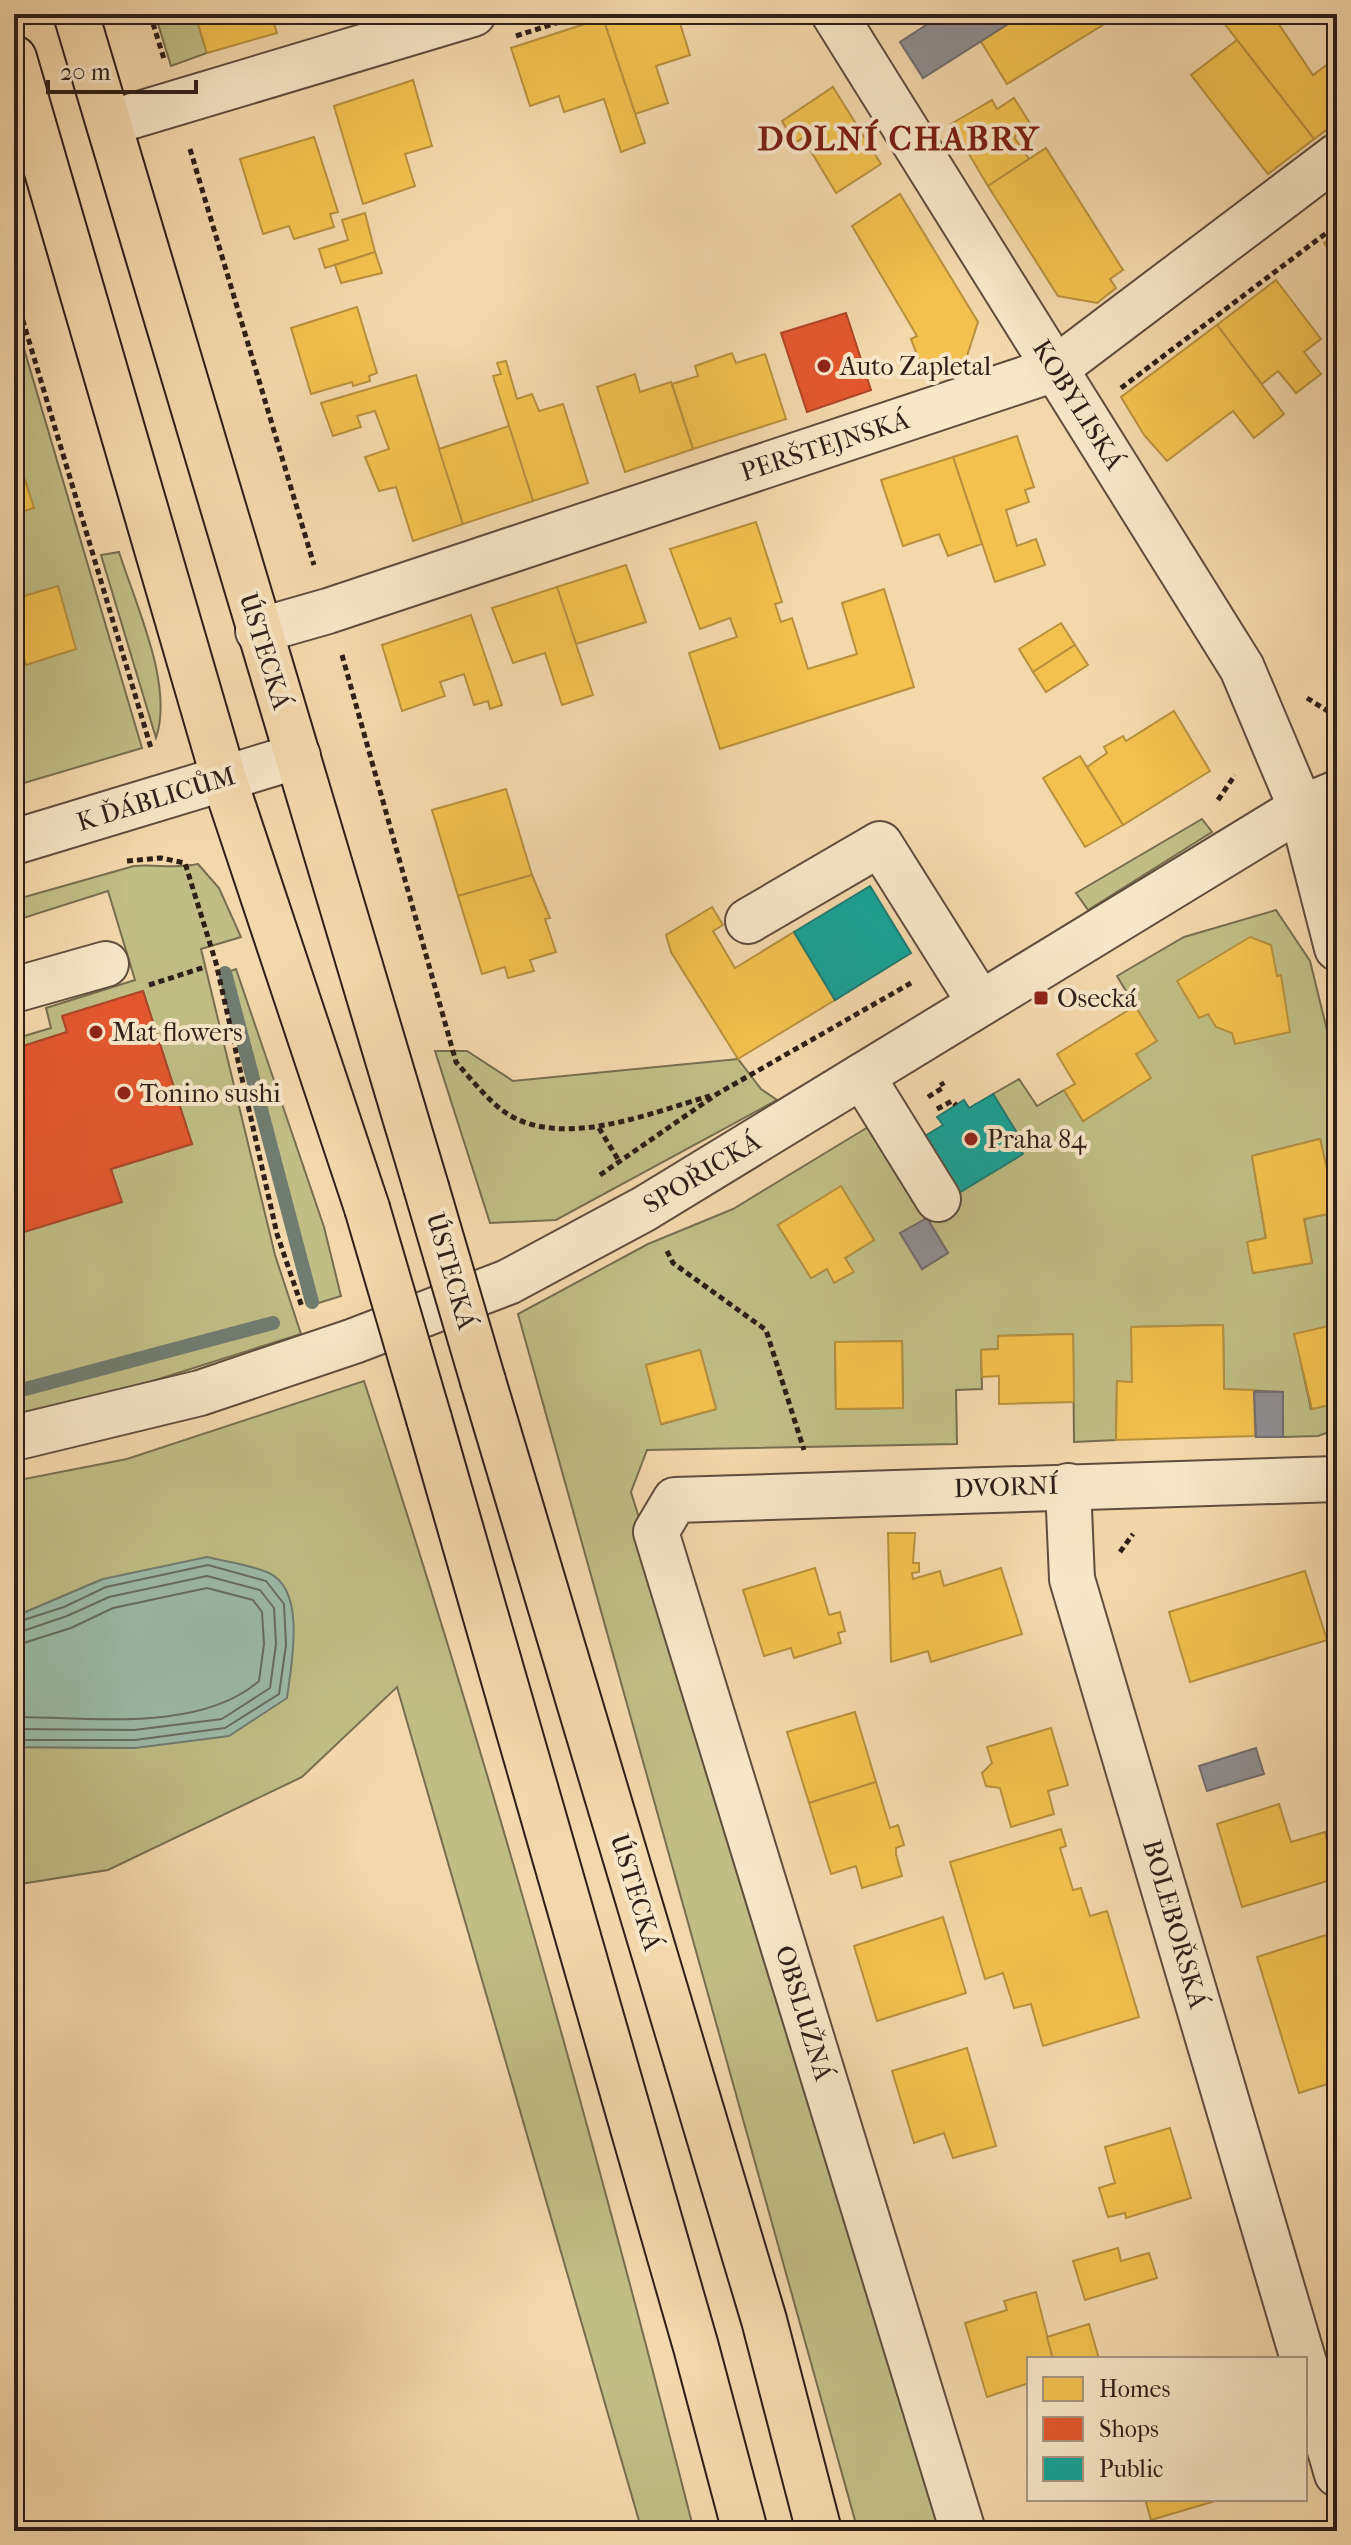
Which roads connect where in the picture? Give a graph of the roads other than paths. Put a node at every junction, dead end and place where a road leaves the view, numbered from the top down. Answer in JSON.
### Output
{"nodes":[{"id":1,"x":76,"y":14,"type":"edge"},
{"id":2,"x":473,"y":14,"type":"edge"},
{"id":3,"x":834,"y":14,"type":"edge"},
{"id":4,"x":14,"y":58,"type":"edge"},
{"id":5,"x":109,"y":123,"type":"junction"},
{"id":6,"x":1337,"y":156,"type":"edge"},
{"id":7,"x":1055,"y":369,"type":"junction"},
{"id":8,"x":258,"y":631,"type":"junction"},
{"id":9,"x":298,"y":756,"type":"junction"},
{"id":10,"x":224,"y":779,"type":"junction"},
{"id":11,"x":1319,"y":801,"type":"edge"},
{"id":12,"x":14,"y":842,"type":"edge"},
{"id":13,"x":748,"y":921,"type":"dead end"},
{"id":14,"x":1337,"y":948,"type":"edge"},
{"id":15,"x":106,"y":964,"type":"dead end"},
{"id":16,"x":14,"y":990,"type":"edge"},
{"id":17,"x":980,"y":1003,"type":"junction"},
{"id":18,"x":862,"y":1076,"type":"junction"},
{"id":19,"x":938,"y":1199,"type":"dead end"},
{"id":20,"x":14,"y":1438,"type":"edge"},
{"id":21,"x":1337,"y":1479,"type":"edge"},
{"id":22,"x":1068,"y":1486,"type":"junction"},
{"id":23,"x":675,"y":1500,"type":"joint"},
{"id":24,"x":1302,"y":2357,"type":"edge"},
{"id":25,"x":1307,"y":2372,"type":"edge"},
{"id":26,"x":1337,"y":2474,"type":"edge"},
{"id":27,"x":745,"y":2531,"type":"edge"},
{"id":28,"x":819,"y":2531,"type":"edge"},
{"id":29,"x":963,"y":2531,"type":"edge"}],
"edges":[{"from":1,"to":5,"type":"main road","name":"ÚSTECKÁ"},
{"from":2,"to":5,"type":"street"},
{"from":3,"to":7,"type":"street","name":"KOBYLISKÁ"},
{"from":4,"to":10,"type":"main road"},
{"from":5,"to":8,"type":"main road","name":"ÚSTECKÁ"},
{"from":6,"to":7,"type":"street","name":"PERŠTEJNSKÁ"},
{"from":7,"to":8,"type":"street","name":"PERŠTEJNSKÁ"},
{"from":7,"to":11,"type":"street","name":"KOBYLISKÁ"},
{"from":8,"to":9,"type":"main road","name":"ÚSTECKÁ"},
{"from":9,"to":10,"type":"street","name":"K ĎÁBLICŮM"},
{"from":9,"to":28,"type":"main road","name":"ÚSTECKÁ","bridge":true},
{"from":10,"to":12,"type":"street","name":"K ĎÁBLICŮM"},
{"from":10,"to":27,"type":"main road","bridge":true},
{"from":11,"to":14,"type":"street"},
{"from":11,"to":17,"type":"street","name":"SPOŘICKÁ"},
{"from":13,"to":17,"type":"street"},
{"from":15,"to":16,"type":"street"},
{"from":17,"to":18,"type":"street","name":"SPOŘICKÁ"},
{"from":18,"to":19,"type":"street"},
{"from":18,"to":20,"type":"street","name":"SPOŘICKÁ"},
{"from":21,"to":22,"type":"street","name":"DVORNÍ"},
{"from":22,"to":23,"type":"street","name":"DVORNÍ"},
{"from":22,"to":24,"type":"street","name":"BOLEBOŘSKÁ"},
{"from":23,"to":29,"type":"street","name":"OBSLUŽNÁ"},
{"from":25,"to":26,"type":"street"}]}
